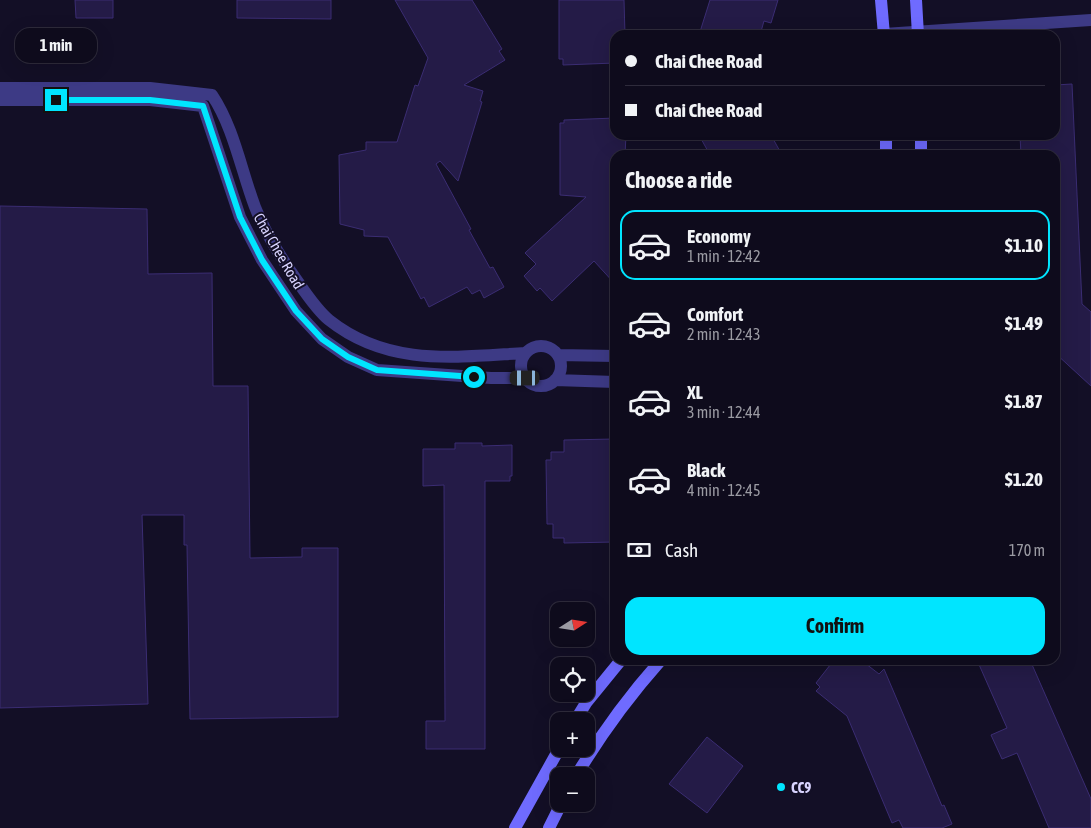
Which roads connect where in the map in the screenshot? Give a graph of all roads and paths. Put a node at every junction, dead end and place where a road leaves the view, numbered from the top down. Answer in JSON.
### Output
{"nodes":[{"id":1,"x":881,"y":0,"type":"edge"},
{"id":2,"x":916,"y":0,"type":"edge"},
{"id":3,"x":1091,"y":20,"type":"edge"},
{"id":4,"x":884,"y":30,"type":"edge"},
{"id":5,"x":918,"y":30,"type":"edge"},
{"id":6,"x":958,"y":30,"type":"edge"},
{"id":7,"x":0,"y":88,"type":"edge"},
{"id":8,"x":0,"y":100,"type":"edge"},
{"id":9,"x":525,"y":353,"type":"junction"},
{"id":10,"x":558,"y":355,"type":"junction"},
{"id":11,"x":610,"y":356,"type":"edge"},
{"id":12,"x":525,"y":378,"type":"junction"},
{"id":13,"x":556,"y":380,"type":"junction"},
{"id":14,"x":610,"y":382,"type":"edge"},
{"id":15,"x":617,"y":665,"type":"edge"},
{"id":16,"x":657,"y":665,"type":"edge"},
{"id":17,"x":580,"y":712,"type":"edge"},
{"id":18,"x":555,"y":757,"type":"edge"},
{"id":19,"x":581,"y":767,"type":"edge"},
{"id":20,"x":557,"y":812,"type":"edge"},
{"id":21,"x":515,"y":828,"type":"edge"},
{"id":22,"x":549,"y":828,"type":"edge"}],
"edges":[{"from":1,"to":4,"type":"street"},
{"from":2,"to":5,"type":"street"},
{"from":3,"to":6,"type":"street"},
{"from":7,"to":9,"type":"street","name":"Chai Chee Road"},
{"from":8,"to":12,"type":"street","name":"Chai Chee Road"},
{"from":9,"to":10,"type":"street","name":"Chai Chee Road"},
{"from":9,"to":12,"type":"street"},
{"from":10,"to":11,"type":"street","name":"Chai Chee Road"},
{"from":10,"to":13,"type":"street"},
{"from":12,"to":13,"type":"street","name":"Chai Chee Road"},
{"from":13,"to":14,"type":"street","name":"Chai Chee Road"},
{"from":15,"to":17,"type":"street"},
{"from":16,"to":19,"type":"street"},
{"from":18,"to":21,"type":"street"},
{"from":20,"to":22,"type":"street"}]}
